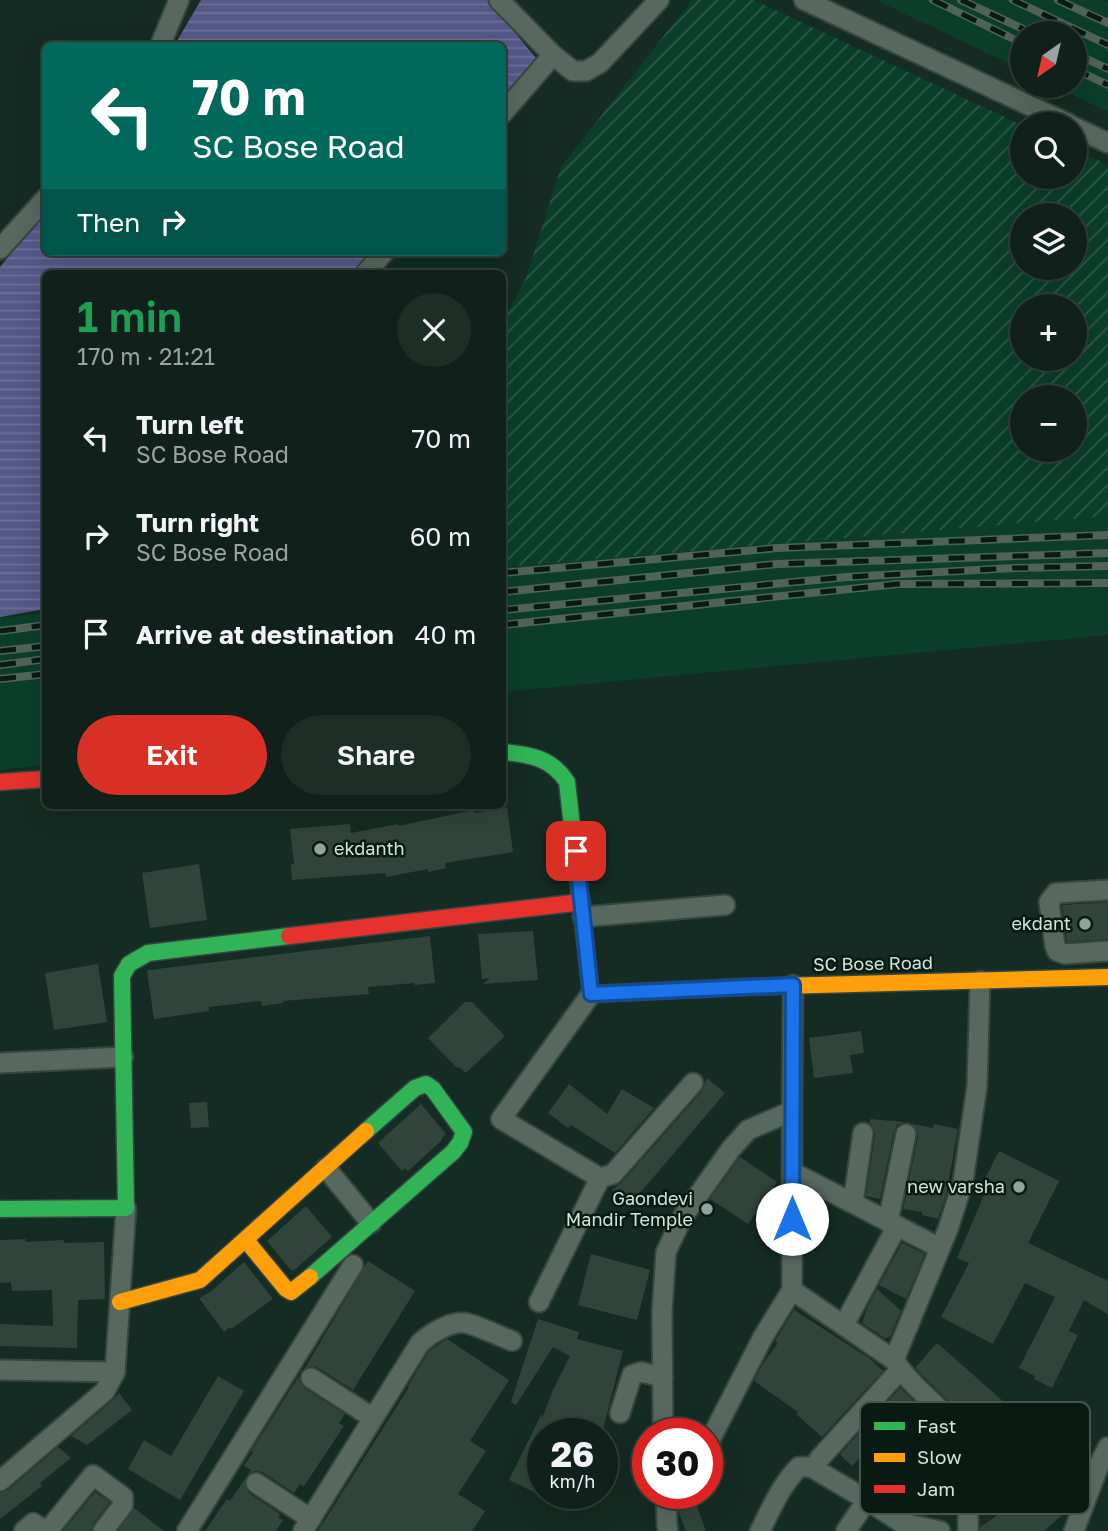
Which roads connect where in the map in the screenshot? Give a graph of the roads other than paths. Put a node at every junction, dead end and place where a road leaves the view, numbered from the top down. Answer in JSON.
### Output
{"nodes":[{"id":1,"x":179,"y":0,"type":"edge"},
{"id":2,"x":499,"y":0,"type":"edge"},
{"id":3,"x":659,"y":0,"type":"edge"},
{"id":4,"x":804,"y":0,"type":"edge"},
{"id":5,"x":162,"y":42,"type":"edge"},
{"id":6,"x":553,"y":55,"type":"junction"},
{"id":7,"x":506,"y":109,"type":"edge"},
{"id":8,"x":1043,"y":112,"type":"edge"},
{"id":9,"x":1087,"y":133,"type":"edge"},
{"id":10,"x":1108,"y":143,"type":"edge"},
{"id":11,"x":42,"y":202,"type":"edge"},
{"id":12,"x":0,"y":249,"type":"edge"},
{"id":13,"x":381,"y":256,"type":"edge"},
{"id":14,"x":369,"y":270,"type":"edge"},
{"id":15,"x":506,"y":752,"type":"edge"},
{"id":16,"x":42,"y":779,"type":"edge"},
{"id":17,"x":0,"y":782,"type":"edge"},
{"id":18,"x":1108,"y":890,"type":"edge"},
{"id":19,"x":725,"y":905,"type":"dead end"},
{"id":20,"x":583,"y":909,"type":"junction"},
{"id":21,"x":1108,"y":951,"type":"edge"},
{"id":22,"x":1108,"y":977,"type":"edge"},
{"id":23,"x":980,"y":981,"type":"junction"},
{"id":24,"x":793,"y":985,"type":"junction"},
{"id":25,"x":591,"y":994,"type":"junction"},
{"id":26,"x":123,"y":1057,"type":"junction"},
{"id":27,"x":0,"y":1063,"type":"edge"},
{"id":28,"x":693,"y":1083,"type":"dead end"},
{"id":29,"x":792,"y":1111,"type":"junction"},
{"id":30,"x":863,"y":1133,"type":"dead end"},
{"id":31,"x":906,"y":1134,"type":"dead end"},
{"id":32,"x":326,"y":1168,"type":"junction"},
{"id":33,"x":792,"y":1172,"type":"junction"},
{"id":34,"x":600,"y":1178,"type":"junction"},
{"id":35,"x":853,"y":1203,"type":"junction"},
{"id":36,"x":125,"y":1208,"type":"junction"},
{"id":37,"x":0,"y":1209,"type":"edge"},
{"id":38,"x":371,"y":1223,"type":"junction"},
{"id":39,"x":893,"y":1224,"type":"junction"},
{"id":40,"x":246,"y":1240,"type":"junction"},
{"id":41,"x":940,"y":1248,"type":"junction"},
{"id":42,"x":353,"y":1265,"type":"dead end"},
{"id":43,"x":792,"y":1290,"type":"junction"},
{"id":44,"x":120,"y":1302,"type":"junction"},
{"id":45,"x":539,"y":1302,"type":"dead end"},
{"id":46,"x":844,"y":1325,"type":"junction"},
{"id":47,"x":512,"y":1341,"type":"dead end"},
{"id":48,"x":897,"y":1365,"type":"junction"},
{"id":49,"x":0,"y":1370,"type":"edge"},
{"id":50,"x":115,"y":1372,"type":"junction"},
{"id":51,"x":663,"y":1377,"type":"junction"},
{"id":52,"x":311,"y":1378,"type":"dead end"},
{"id":53,"x":866,"y":1402,"type":"edge"},
{"id":54,"x":934,"y":1402,"type":"edge"},
{"id":55,"x":860,"y":1410,"type":"edge"},
{"id":56,"x":620,"y":1413,"type":"dead end"},
{"id":57,"x":373,"y":1418,"type":"junction"},
{"id":58,"x":663,"y":1418,"type":"edge"},
{"id":59,"x":721,"y":1418,"type":"edge"},
{"id":60,"x":1108,"y":1447,"type":"edge"},
{"id":61,"x":819,"y":1459,"type":"dead end"},
{"id":62,"x":0,"y":1481,"type":"edge"},
{"id":63,"x":256,"y":1483,"type":"dead end"},
{"id":64,"x":1090,"y":1487,"type":"edge"},
{"id":65,"x":860,"y":1496,"type":"edge"},
{"id":66,"x":666,"y":1509,"type":"edge"},
{"id":67,"x":860,"y":1510,"type":"edge"},
{"id":68,"x":888,"y":1514,"type":"edge"},
{"id":69,"x":1080,"y":1514,"type":"edge"},
{"id":70,"x":307,"y":1525,"type":"edge"},
{"id":71,"x":24,"y":1531,"type":"edge"},
{"id":72,"x":103,"y":1531,"type":"edge"},
{"id":73,"x":187,"y":1531,"type":"edge"},
{"id":74,"x":668,"y":1531,"type":"edge"},
{"id":75,"x":760,"y":1531,"type":"edge"},
{"id":76,"x":846,"y":1531,"type":"edge"},
{"id":77,"x":940,"y":1531,"type":"edge"},
{"id":78,"x":1074,"y":1531,"type":"edge"}],
"edges":[{"from":1,"to":5,"type":"street"},
{"from":2,"to":6,"type":"street"},
{"from":3,"to":6,"type":"street"},
{"from":4,"to":8,"type":"street"},
{"from":6,"to":7,"type":"street"},
{"from":9,"to":10,"type":"street"},
{"from":11,"to":12,"type":"street"},
{"from":13,"to":14,"type":"street"},
{"from":15,"to":20,"type":"street"},
{"from":16,"to":17,"type":"street"},
{"from":18,"to":21,"type":"street"},
{"from":19,"to":20,"type":"street"},
{"from":20,"to":25,"type":"street"},
{"from":20,"to":26,"type":"street"},
{"from":22,"to":23,"type":"street","name":"SC Bose Road"},
{"from":23,"to":24,"type":"street","name":"SC Bose Road"},
{"from":23,"to":41,"type":"street"},
{"from":24,"to":25,"type":"street","name":"SC Bose Road"},
{"from":24,"to":29,"type":"street"},
{"from":25,"to":34,"type":"street"},
{"from":26,"to":27,"type":"street"},
{"from":26,"to":36,"type":"street"},
{"from":28,"to":34,"type":"street"},
{"from":29,"to":33,"type":"street"},
{"from":29,"to":51,"type":"street"},
{"from":30,"to":35,"type":"street"},
{"from":31,"to":39,"type":"street"},
{"from":32,"to":38,"type":"street"},
{"from":32,"to":38,"type":"street"},
{"from":32,"to":40,"type":"street"},
{"from":33,"to":35,"type":"street"},
{"from":33,"to":43,"type":"street"},
{"from":34,"to":45,"type":"street"},
{"from":35,"to":39,"type":"street"},
{"from":36,"to":37,"type":"street"},
{"from":36,"to":44,"type":"street"},
{"from":38,"to":40,"type":"street"},
{"from":39,"to":41,"type":"street"},
{"from":39,"to":46,"type":"street"},
{"from":40,"to":44,"type":"street"},
{"from":41,"to":48,"type":"street"},
{"from":42,"to":73,"type":"street"},
{"from":43,"to":46,"type":"street"},
{"from":43,"to":59,"type":"street"},
{"from":44,"to":50,"type":"street"},
{"from":46,"to":48,"type":"street"},
{"from":47,"to":57,"type":"street"},
{"from":48,"to":53,"type":"street"},
{"from":48,"to":54,"type":"street"},
{"from":49,"to":50,"type":"street"},
{"from":50,"to":62,"type":"street"},
{"from":51,"to":56,"type":"street"},
{"from":51,"to":58,"type":"street"},
{"from":52,"to":57,"type":"street"},
{"from":55,"to":61,"type":"street"},
{"from":57,"to":70,"type":"street"},
{"from":60,"to":64,"type":"street"},
{"from":63,"to":70,"type":"street"},
{"from":65,"to":75,"type":"street"},
{"from":66,"to":74,"type":"street"},
{"from":67,"to":76,"type":"street"},
{"from":68,"to":77,"type":"street"},
{"from":69,"to":78,"type":"street"},
{"from":71,"to":72,"type":"street"}]}
